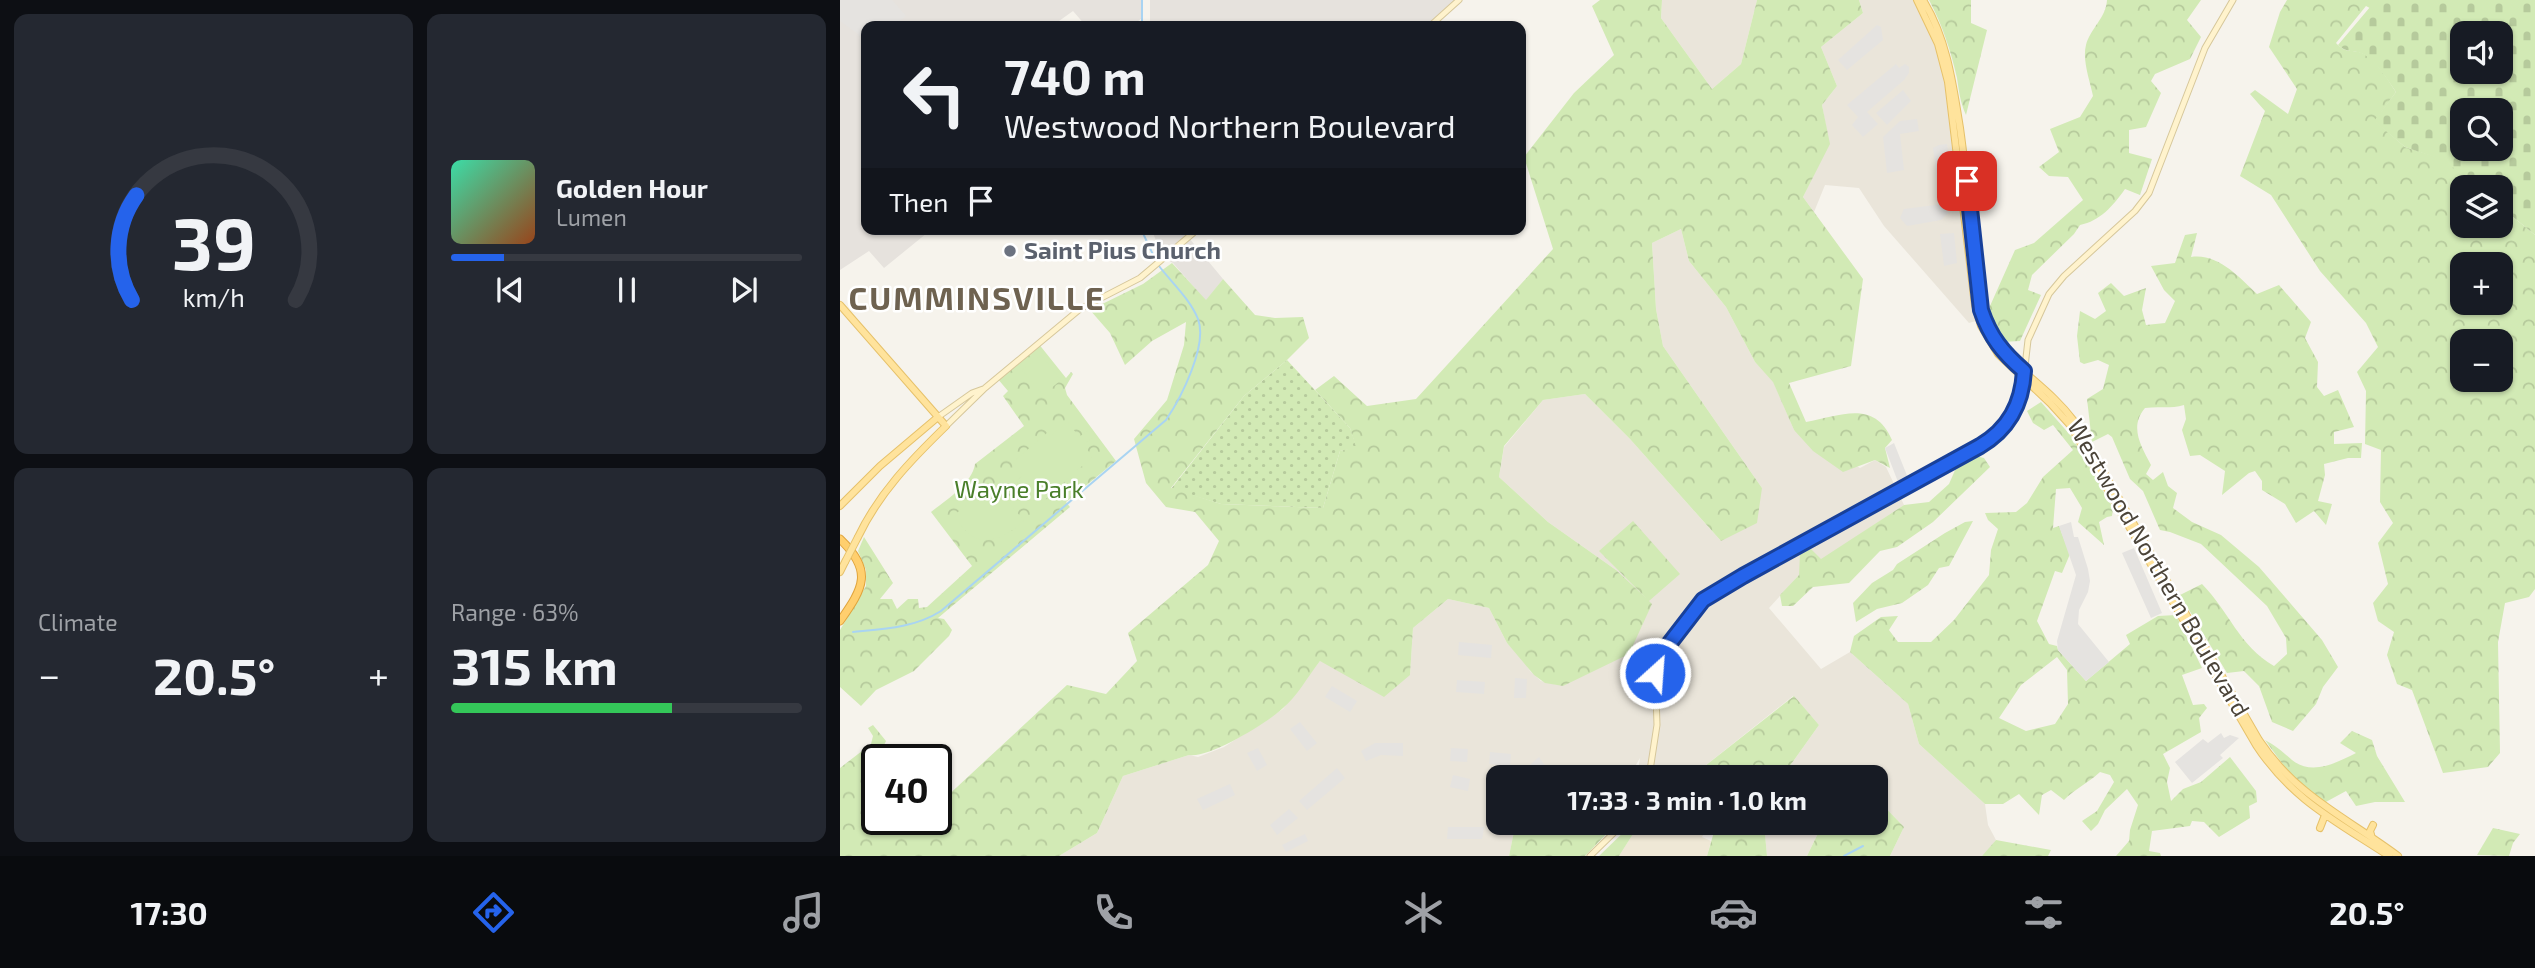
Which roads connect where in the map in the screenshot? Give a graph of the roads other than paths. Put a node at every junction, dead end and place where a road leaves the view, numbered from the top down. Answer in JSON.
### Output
{"nodes":[{"id":1,"x":1459,"y":0,"type":"edge"},
{"id":2,"x":1917,"y":0,"type":"edge"},
{"id":3,"x":1923,"y":0,"type":"edge"},
{"id":4,"x":2232,"y":0,"type":"edge"},
{"id":5,"x":1436,"y":21,"type":"edge"},
{"id":6,"x":1191,"y":235,"type":"edge"},
{"id":7,"x":840,"y":304,"type":"edge"},
{"id":8,"x":2024,"y":375,"type":"junction"},
{"id":9,"x":985,"y":388,"type":"junction"},
{"id":10,"x":2036,"y":390,"type":"junction"},
{"id":11,"x":2021,"y":395,"type":"junction"},
{"id":12,"x":938,"y":417,"type":"junction"},
{"id":13,"x":946,"y":426,"type":"junction"},
{"id":14,"x":840,"y":506,"type":"edge"},
{"id":15,"x":840,"y":539,"type":"edge"},
{"id":16,"x":840,"y":572,"type":"edge"},
{"id":17,"x":840,"y":621,"type":"edge"},
{"id":18,"x":1651,"y":765,"type":"edge"},
{"id":19,"x":2325,"y":815,"type":"junction"},
{"id":20,"x":2373,"y":825,"type":"dead end"},
{"id":21,"x":2320,"y":828,"type":"dead end"},
{"id":22,"x":1612,"y":835,"type":"edge"},
{"id":23,"x":2372,"y":838,"type":"junction"},
{"id":24,"x":1590,"y":856,"type":"edge"},
{"id":25,"x":2389,"y":856,"type":"edge"},
{"id":26,"x":2398,"y":856,"type":"edge"}],
"edges":[{"from":1,"to":5,"type":"street"},
{"from":2,"to":8,"type":"main road","name":"Westwood Northern Boulevard"},
{"from":3,"to":8,"type":"main road","name":"Westwood Northern Boulevard"},
{"from":4,"to":8,"type":"street"},
{"from":6,"to":9,"type":"street"},
{"from":7,"to":12,"type":"main road"},
{"from":8,"to":10,"type":"main road","name":"Westwood Northern Boulevard"},
{"from":8,"to":11,"type":"street"},
{"from":8,"to":23,"type":"main road","name":"Westwood Northern Boulevard"},
{"from":9,"to":12,"type":"street"},
{"from":9,"to":13,"type":"street"},
{"from":10,"to":11,"type":"street"},
{"from":10,"to":19,"type":"main road","name":"Westwood Northern Boulevard"},
{"from":11,"to":18,"type":"street"},
{"from":12,"to":13,"type":"main road"},
{"from":12,"to":14,"type":"main road"},
{"from":13,"to":16,"type":"main road","bridge":true},
{"from":15,"to":17,"type":"highway"},
{"from":19,"to":21,"type":"main road"},
{"from":19,"to":25,"type":"main road","name":"Westwood Northern Boulevard"},
{"from":20,"to":23,"type":"main road"},
{"from":22,"to":24,"type":"street"},
{"from":23,"to":26,"type":"main road","name":"Westwood Northern Boulevard"}]}
